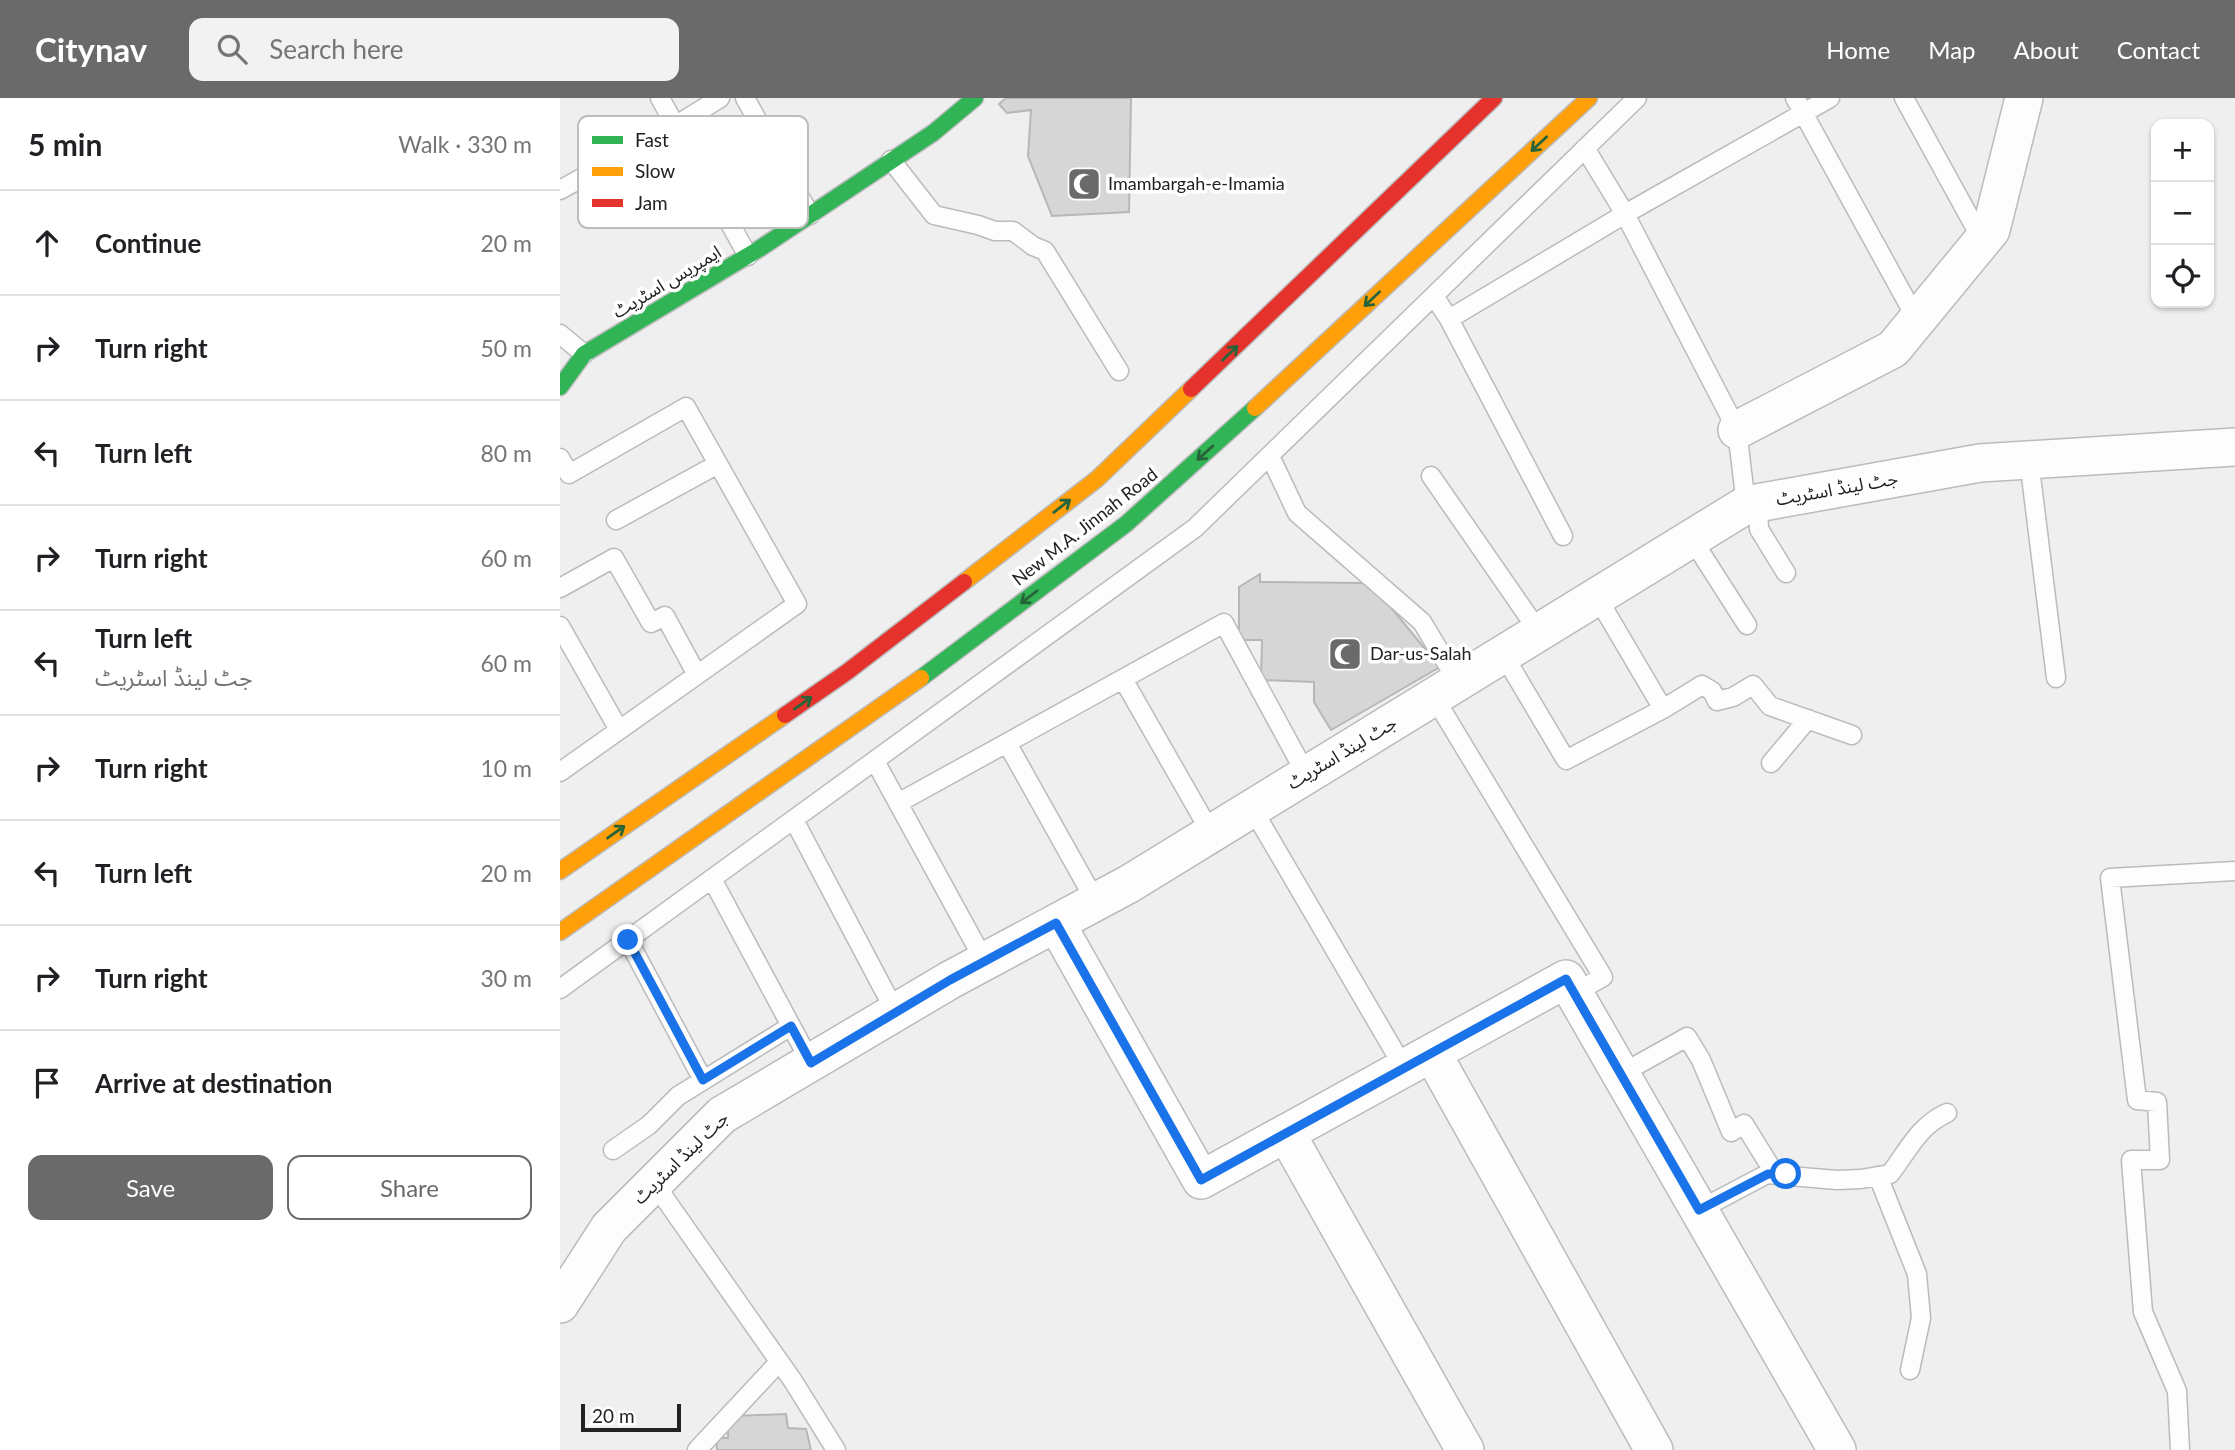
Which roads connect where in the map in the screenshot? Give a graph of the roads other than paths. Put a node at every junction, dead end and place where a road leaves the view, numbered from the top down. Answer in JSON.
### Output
{"nodes":[{"id":1,"x":660,"y":98,"type":"edge"},
{"id":2,"x":720,"y":98,"type":"edge"},
{"id":3,"x":745,"y":98,"type":"edge"},
{"id":4,"x":975,"y":98,"type":"edge"},
{"id":5,"x":1494,"y":98,"type":"edge"},
{"id":6,"x":1589,"y":98,"type":"edge"},
{"id":7,"x":1637,"y":98,"type":"edge"},
{"id":8,"x":1830,"y":98,"type":"edge"},
{"id":9,"x":1904,"y":98,"type":"edge"},
{"id":10,"x":2024,"y":98,"type":"edge"},
{"id":11,"x":1799,"y":105,"type":"edge"},
{"id":12,"x":670,"y":116,"type":"edge"},
{"id":13,"x":692,"y":116,"type":"edge"},
{"id":14,"x":755,"y":116,"type":"edge"},
{"id":15,"x":1585,"y":148,"type":"junction"},
{"id":16,"x":891,"y":160,"type":"junction"},
{"id":17,"x":578,"y":180,"type":"edge"},
{"id":18,"x":560,"y":190,"type":"edge"},
{"id":19,"x":808,"y":211,"type":"edge"},
{"id":20,"x":1625,"y":214,"type":"junction"},
{"id":21,"x":810,"y":215,"type":"joint"},
{"id":22,"x":732,"y":228,"type":"edge"},
{"id":23,"x":790,"y":228,"type":"edge"},
{"id":24,"x":1982,"y":240,"type":"junction"},
{"id":25,"x":748,"y":256,"type":"junction"},
{"id":26,"x":1434,"y":296,"type":"junction"},
{"id":27,"x":1449,"y":319,"type":"junction"},
{"id":28,"x":1917,"y":320,"type":"junction"},
{"id":29,"x":560,"y":334,"type":"edge"},
{"id":30,"x":584,"y":354,"type":"junction"},
{"id":31,"x":1119,"y":371,"type":"dead end"},
{"id":32,"x":560,"y":387,"type":"edge"},
{"id":33,"x":1737,"y":430,"type":"junction"},
{"id":34,"x":2235,"y":447,"type":"edge"},
{"id":35,"x":1270,"y":456,"type":"junction"},
{"id":36,"x":560,"y":458,"type":"edge"},
{"id":37,"x":2029,"y":460,"type":"junction"},
{"id":38,"x":718,"y":464,"type":"junction"},
{"id":39,"x":1431,"y":476,"type":"dead end"},
{"id":40,"x":1752,"y":504,"type":"junction"},
{"id":41,"x":616,"y":520,"type":"dead end"},
{"id":42,"x":1563,"y":536,"type":"dead end"},
{"id":43,"x":1692,"y":539,"type":"junction"},
{"id":44,"x":1786,"y":573,"type":"dead end"},
{"id":45,"x":560,"y":588,"type":"edge"},
{"id":46,"x":1597,"y":597,"type":"junction"},
{"id":47,"x":1747,"y":625,"type":"dead end"},
{"id":48,"x":560,"y":626,"type":"edge"},
{"id":49,"x":1539,"y":632,"type":"junction"},
{"id":50,"x":1503,"y":654,"type":"junction"},
{"id":51,"x":697,"y":675,"type":"junction"},
{"id":52,"x":2056,"y":678,"type":"dead end"},
{"id":53,"x":1123,"y":679,"type":"junction"},
{"id":54,"x":1446,"y":689,"type":"junction"},
{"id":55,"x":1663,"y":709,"type":"junction"},
{"id":56,"x":1808,"y":719,"type":"junction"},
{"id":57,"x":619,"y":730,"type":"junction"},
{"id":58,"x":1852,"y":735,"type":"dead end"},
{"id":59,"x":1007,"y":743,"type":"junction"},
{"id":60,"x":876,"y":761,"type":"junction"},
{"id":61,"x":1770,"y":763,"type":"dead end"},
{"id":62,"x":560,"y":772,"type":"edge"},
{"id":63,"x":1306,"y":774,"type":"junction"},
{"id":64,"x":898,"y":803,"type":"junction"},
{"id":65,"x":1252,"y":808,"type":"junction"},
{"id":66,"x":794,"y":820,"type":"junction"},
{"id":67,"x":1211,"y":833,"type":"junction"},
{"id":68,"x":560,"y":871,"type":"edge"},
{"id":69,"x":2235,"y":871,"type":"edge"},
{"id":70,"x":712,"y":879,"type":"junction"},
{"id":71,"x":1096,"y":902,"type":"junction"},
{"id":72,"x":1056,"y":923,"type":"junction"},
{"id":73,"x":560,"y":932,"type":"edge"},
{"id":74,"x":628,"y":940,"type":"junction"},
{"id":75,"x":985,"y":962,"type":"junction"},
{"id":76,"x":560,"y":989,"type":"edge"},
{"id":77,"x":1574,"y":993,"type":"junction"},
{"id":78,"x":896,"y":1013,"type":"junction"},
{"id":79,"x":791,"y":1026,"type":"junction"},
{"id":80,"x":1418,"y":1061,"type":"junction"},
{"id":81,"x":811,"y":1063,"type":"junction"},
{"id":82,"x":1621,"y":1074,"type":"junction"},
{"id":83,"x":703,"y":1080,"type":"junction"},
{"id":84,"x":1947,"y":1113,"type":"dead end"},
{"id":85,"x":1286,"y":1133,"type":"junction"},
{"id":86,"x":613,"y":1150,"type":"dead end"},
{"id":87,"x":1775,"y":1174,"type":"junction"},
{"id":88,"x":1878,"y":1176,"type":"junction"},
{"id":89,"x":654,"y":1183,"type":"junction"},
{"id":90,"x":1699,"y":1210,"type":"junction"},
{"id":91,"x":560,"y":1304,"type":"edge"},
{"id":92,"x":779,"y":1362,"type":"junction"},
{"id":93,"x":1910,"y":1370,"type":"dead end"},
{"id":94,"x":697,"y":1450,"type":"edge"},
{"id":95,"x":835,"y":1450,"type":"edge"},
{"id":96,"x":1465,"y":1450,"type":"edge"},
{"id":97,"x":1654,"y":1450,"type":"edge"},
{"id":98,"x":1837,"y":1450,"type":"edge"},
{"id":99,"x":2180,"y":1450,"type":"edge"}],
"edges":[{"from":1,"to":12,"type":"lane"},
{"from":2,"to":13,"type":"lane"},
{"from":3,"to":14,"type":"lane"},
{"from":4,"to":16,"type":"main road","name":"ایمپریس اسٹریٹ"},
{"from":68,"to":5,"type":"main road","name":"New M.A. Jinnah Road","one_way":true},
{"from":6,"to":73,"type":"main road","name":"New M.A. Jinnah Road","one_way":true},
{"from":7,"to":15,"type":"lane"},
{"from":8,"to":11,"type":"lane"},
{"from":9,"to":24,"type":"lane"},
{"from":10,"to":24,"type":"street"},
{"from":11,"to":20,"type":"lane"},
{"from":11,"to":28,"type":"lane"},
{"from":15,"to":20,"type":"lane"},
{"from":15,"to":26,"type":"lane"},
{"from":16,"to":21,"type":"main road","name":"ایمپریس اسٹریٹ"},
{"from":16,"to":31,"type":"lane"},
{"from":17,"to":18,"type":"lane"},
{"from":19,"to":21,"type":"lane"},
{"from":20,"to":27,"type":"lane"},
{"from":20,"to":33,"type":"lane"},
{"from":22,"to":25,"type":"lane"},
{"from":23,"to":25,"type":"main road","name":"ایمپریس اسٹریٹ"},
{"from":24,"to":28,"type":"street"},
{"from":25,"to":30,"type":"main road","name":"ایمپریس اسٹریٹ"},
{"from":26,"to":27,"type":"lane"},
{"from":26,"to":35,"type":"lane"},
{"from":27,"to":42,"type":"lane"},
{"from":28,"to":33,"type":"street"},
{"from":29,"to":30,"type":"lane"},
{"from":30,"to":32,"type":"main road","name":"ایمپریس اسٹریٹ"},
{"from":33,"to":40,"type":"lane"},
{"from":34,"to":37,"type":"street","name":"جٹ لینڈ اسٹریٹ"},
{"from":35,"to":54,"type":"lane"},
{"from":35,"to":60,"type":"lane"},
{"from":36,"to":38,"type":"lane"},
{"from":37,"to":40,"type":"street","name":"جٹ لینڈ اسٹریٹ"},
{"from":37,"to":52,"type":"lane"},
{"from":38,"to":41,"type":"lane"},
{"from":38,"to":51,"type":"lane"},
{"from":39,"to":49,"type":"lane"},
{"from":40,"to":43,"type":"street","name":"جٹ لینڈ اسٹریٹ"},
{"from":40,"to":44,"type":"lane"},
{"from":43,"to":46,"type":"street","name":"جٹ لینڈ اسٹریٹ"},
{"from":43,"to":47,"type":"lane"},
{"from":45,"to":51,"type":"lane"},
{"from":46,"to":49,"type":"street","name":"جٹ لینڈ اسٹریٹ"},
{"from":46,"to":55,"type":"lane"},
{"from":48,"to":57,"type":"lane"},
{"from":49,"to":50,"type":"street","name":"جٹ لینڈ اسٹریٹ"},
{"from":50,"to":54,"type":"street","name":"جٹ لینڈ اسٹریٹ"},
{"from":50,"to":55,"type":"lane"},
{"from":51,"to":57,"type":"lane"},
{"from":53,"to":59,"type":"lane"},
{"from":53,"to":63,"type":"lane"},
{"from":53,"to":67,"type":"lane"},
{"from":54,"to":63,"type":"street","name":"جٹ لینڈ اسٹریٹ"},
{"from":54,"to":77,"type":"lane"},
{"from":55,"to":56,"type":"lane"},
{"from":56,"to":58,"type":"lane"},
{"from":56,"to":61,"type":"lane"},
{"from":57,"to":62,"type":"lane"},
{"from":59,"to":64,"type":"lane"},
{"from":59,"to":71,"type":"lane"},
{"from":60,"to":64,"type":"lane"},
{"from":60,"to":66,"type":"lane"},
{"from":63,"to":65,"type":"street","name":"جٹ لینڈ اسٹریٹ"},
{"from":64,"to":75,"type":"lane"},
{"from":65,"to":67,"type":"street","name":"جٹ لینڈ اسٹریٹ"},
{"from":65,"to":80,"type":"lane"},
{"from":66,"to":70,"type":"lane"},
{"from":66,"to":78,"type":"lane"},
{"from":67,"to":71,"type":"street","name":"جٹ لینڈ اسٹریٹ"},
{"from":69,"to":99,"type":"lane"},
{"from":70,"to":74,"type":"lane"},
{"from":70,"to":79,"type":"lane"},
{"from":71,"to":72,"type":"street","name":"جٹ لینڈ اسٹریٹ"},
{"from":72,"to":75,"type":"street","name":"جٹ لینڈ اسٹریٹ"},
{"from":72,"to":85,"type":"street"},
{"from":74,"to":76,"type":"lane"},
{"from":74,"to":83,"type":"lane"},
{"from":75,"to":78,"type":"street","name":"جٹ لینڈ اسٹریٹ"},
{"from":77,"to":80,"type":"street"},
{"from":77,"to":82,"type":"street"},
{"from":78,"to":81,"type":"street","name":"جٹ لینڈ اسٹریٹ"},
{"from":79,"to":81,"type":"lane"},
{"from":79,"to":83,"type":"lane"},
{"from":80,"to":85,"type":"street"},
{"from":80,"to":97,"type":"street"},
{"from":81,"to":89,"type":"street","name":"جٹ لینڈ اسٹریٹ"},
{"from":82,"to":87,"type":"lane"},
{"from":82,"to":90,"type":"street"},
{"from":83,"to":86,"type":"lane"},
{"from":84,"to":88,"type":"lane"},
{"from":85,"to":96,"type":"street"},
{"from":87,"to":88,"type":"lane"},
{"from":87,"to":90,"type":"lane"},
{"from":88,"to":93,"type":"lane"},
{"from":89,"to":91,"type":"street","name":"جٹ لینڈ اسٹریٹ"},
{"from":89,"to":92,"type":"lane"},
{"from":90,"to":98,"type":"street"},
{"from":92,"to":94,"type":"lane"},
{"from":92,"to":95,"type":"lane"}]}
